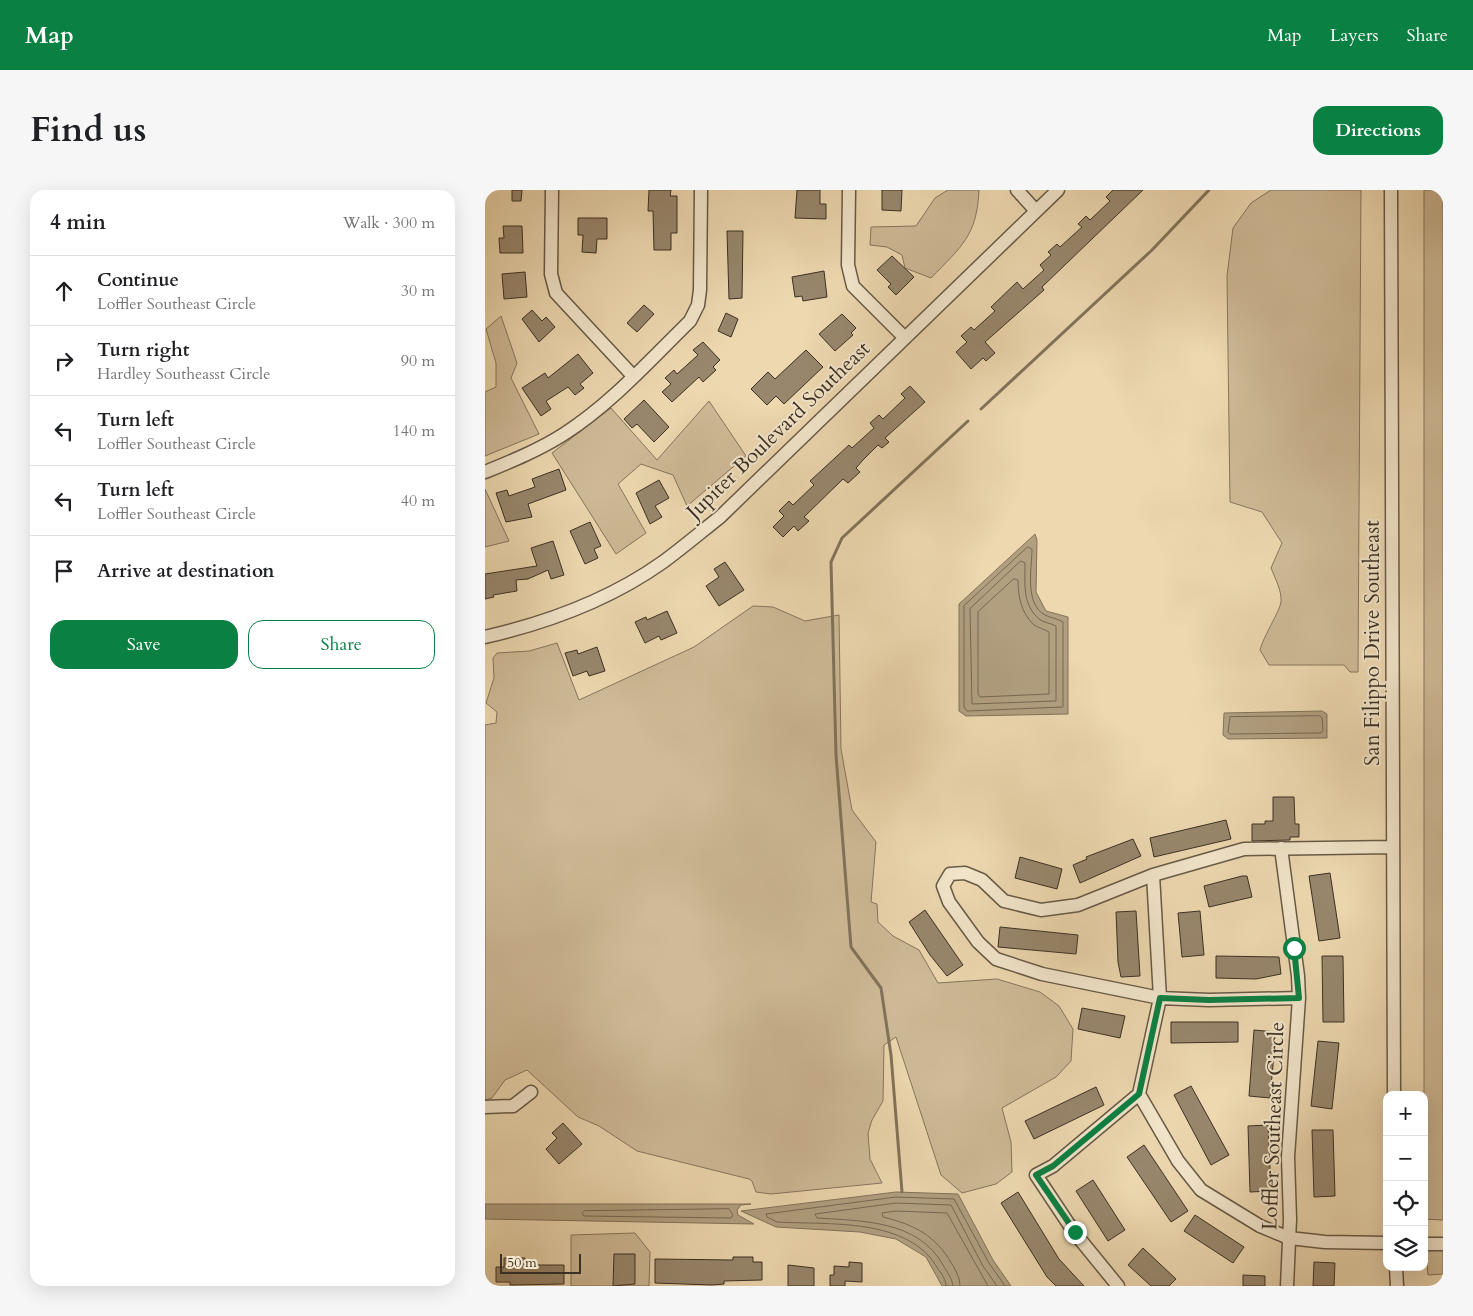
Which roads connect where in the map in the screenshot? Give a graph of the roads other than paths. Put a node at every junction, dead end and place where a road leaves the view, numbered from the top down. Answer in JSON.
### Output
{"nodes":[{"id":1,"x":552,"y":190,"type":"edge"},
{"id":2,"x":701,"y":190,"type":"edge"},
{"id":3,"x":849,"y":190,"type":"edge"},
{"id":4,"x":1017,"y":190,"type":"edge"},
{"id":5,"x":1058,"y":190,"type":"edge"},
{"id":6,"x":1391,"y":190,"type":"edge"},
{"id":7,"x":1036,"y":211,"type":"junction"},
{"id":8,"x":904,"y":337,"type":"junction"},
{"id":9,"x":633,"y":376,"type":"junction"},
{"id":10,"x":485,"y":472,"type":"edge"},
{"id":11,"x":485,"y":637,"type":"edge"},
{"id":12,"x":1393,"y":847,"type":"junction"},
{"id":13,"x":1281,"y":848,"type":"junction"},
{"id":14,"x":1153,"y":875,"type":"junction"},
{"id":15,"x":1160,"y":998,"type":"junction"},
{"id":16,"x":1299,"y":998,"type":"junction"},
{"id":17,"x":1394,"y":1091,"type":"edge"},
{"id":18,"x":531,"y":1092,"type":"dead end"},
{"id":19,"x":1139,"y":1094,"type":"junction"},
{"id":20,"x":485,"y":1106,"type":"edge"},
{"id":21,"x":1289,"y":1238,"type":"junction"},
{"id":22,"x":1383,"y":1243,"type":"edge"},
{"id":23,"x":1428,"y":1244,"type":"edge"},
{"id":24,"x":1443,"y":1244,"type":"edge"},
{"id":25,"x":1397,"y":1271,"type":"edge"},
{"id":26,"x":1118,"y":1286,"type":"edge"},
{"id":27,"x":1287,"y":1286,"type":"edge"},
{"id":28,"x":1397,"y":1286,"type":"edge"}],
"edges":[{"from":1,"to":9,"type":"street"},
{"from":2,"to":9,"type":"street"},
{"from":3,"to":8,"type":"street"},
{"from":4,"to":7,"type":"street"},
{"from":5,"to":7,"type":"street","name":"Jupiter Boulevard Southeast"},
{"from":6,"to":12,"type":"street","name":"San Filippo Drive Southeast"},
{"from":7,"to":8,"type":"street","name":"Jupiter Boulevard Southeast"},
{"from":8,"to":11,"type":"street","name":"Jupiter Boulevard Southeast"},
{"from":9,"to":10,"type":"street"},
{"from":12,"to":13,"type":"street"},
{"from":12,"to":17,"type":"street","name":"San Filippo Drive Southeast"},
{"from":13,"to":14,"type":"street"},
{"from":13,"to":16,"type":"street","name":"Loffler Southeast Circle"},
{"from":14,"to":15,"type":"street"},
{"from":14,"to":15,"type":"street"},
{"from":15,"to":16,"type":"street"},
{"from":15,"to":19,"type":"street"},
{"from":16,"to":21,"type":"street","name":"Loffler Southeast Circle"},
{"from":18,"to":20,"type":"street"},
{"from":19,"to":21,"type":"street"},
{"from":19,"to":26,"type":"street"},
{"from":21,"to":22,"type":"street"},
{"from":21,"to":27,"type":"street","name":"Loffler Southeast Circle"},
{"from":23,"to":24,"type":"street"},
{"from":25,"to":28,"type":"street"}]}
